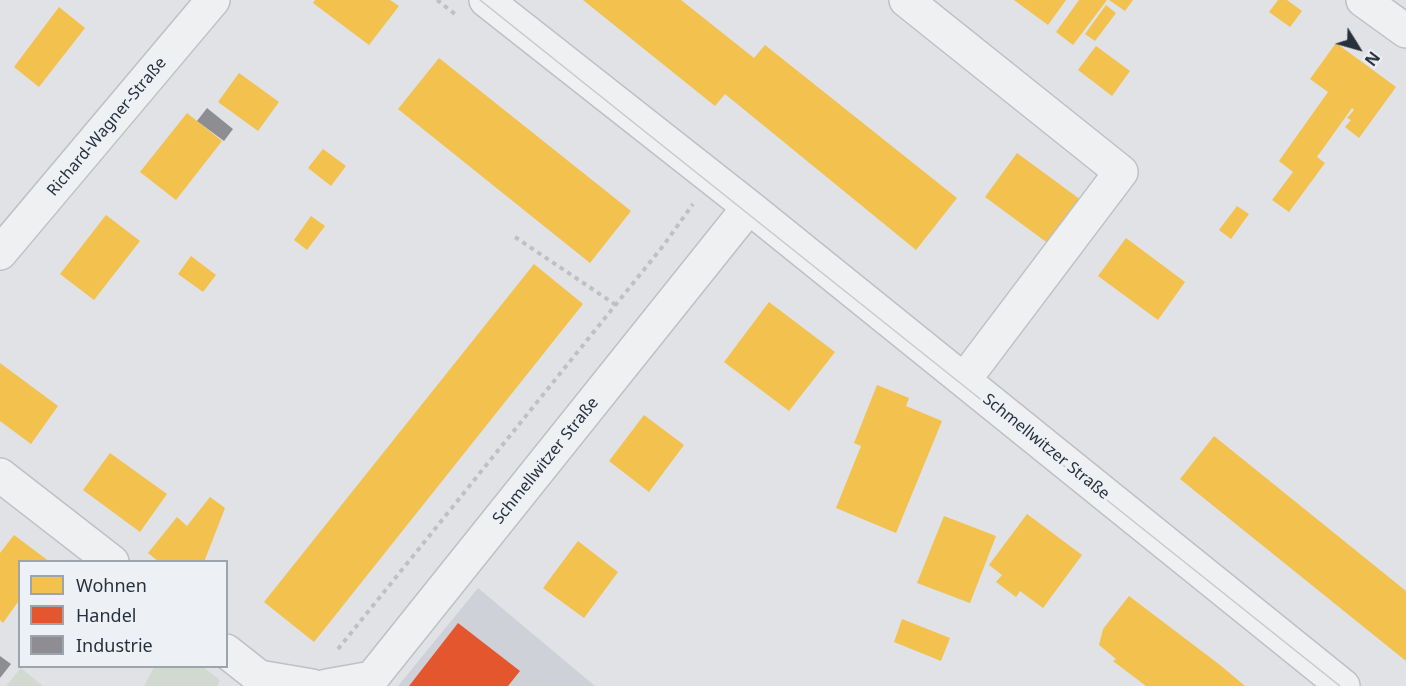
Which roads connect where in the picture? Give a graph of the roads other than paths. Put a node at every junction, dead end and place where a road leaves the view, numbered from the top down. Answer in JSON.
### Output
{"nodes":[{"id":1,"x":213,"y":0,"type":"edge"},
{"id":2,"x":486,"y":0,"type":"edge"},
{"id":3,"x":906,"y":0,"type":"edge"},
{"id":4,"x":1364,"y":0,"type":"edge"},
{"id":5,"x":1406,"y":31,"type":"edge"},
{"id":6,"x":749,"y":207,"type":"junction"},
{"id":7,"x":0,"y":253,"type":"edge"},
{"id":8,"x":964,"y":380,"type":"junction"},
{"id":9,"x":0,"y":475,"type":"edge"},
{"id":10,"x":111,"y":560,"type":"edge"},
{"id":11,"x":228,"y":653,"type":"edge"},
{"id":12,"x":316,"y":686,"type":"edge"},
{"id":13,"x":1343,"y":686,"type":"edge"}],
"edges":[{"from":1,"to":7,"type":"street","name":"Richard-Wagner-Straße"},
{"from":2,"to":6,"type":"street","name":"Schmellwitzer Straße"},
{"from":3,"to":8,"type":"street"},
{"from":4,"to":5,"type":"street"},
{"from":6,"to":8,"type":"street","name":"Schmellwitzer Straße"},
{"from":6,"to":12,"type":"street","name":"Schmellwitzer Straße"},
{"from":8,"to":13,"type":"street","name":"Schmellwitzer Straße"},
{"from":9,"to":10,"type":"street"},
{"from":11,"to":12,"type":"street","name":"Schmellwitzer Straße"}]}
